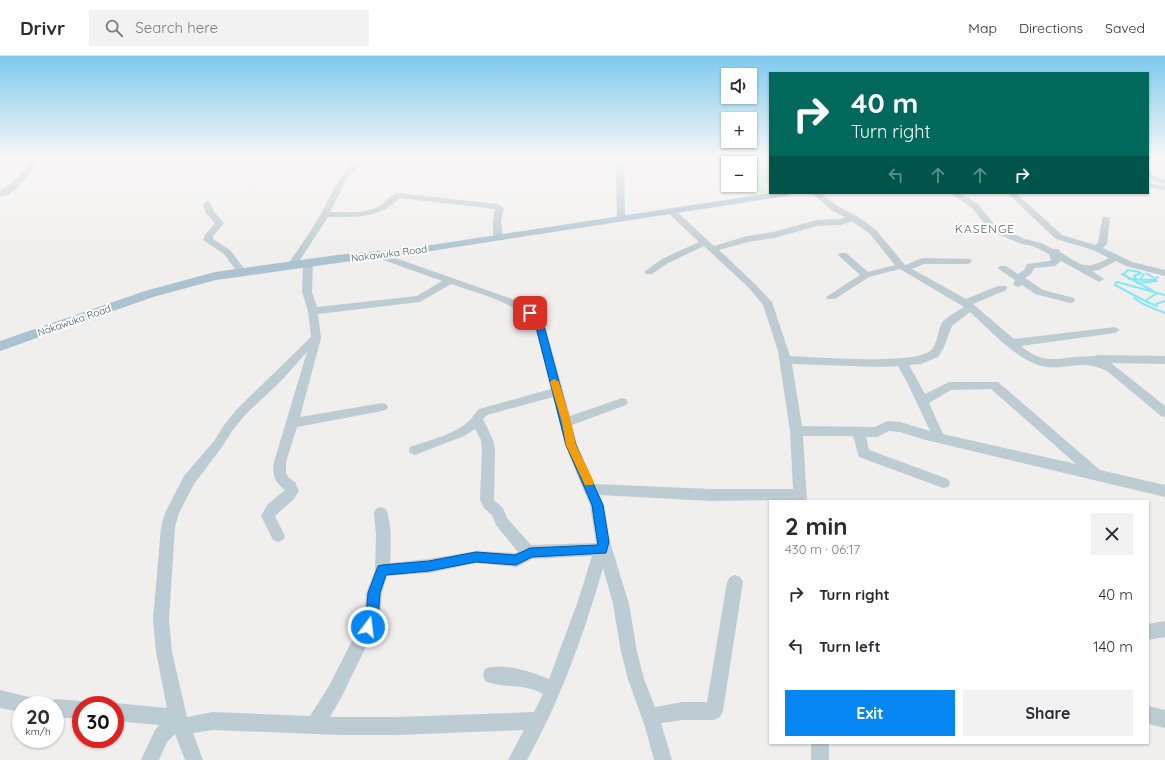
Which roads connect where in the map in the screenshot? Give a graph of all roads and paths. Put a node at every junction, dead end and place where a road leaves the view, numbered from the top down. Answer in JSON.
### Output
{"nodes":[{"id":1,"x":336,"y":190,"type":"edge"},
{"id":2,"x":621,"y":190,"type":"edge"},
{"id":3,"x":781,"y":194,"type":"edge"},
{"id":4,"x":816,"y":194,"type":"edge"},
{"id":5,"x":956,"y":194,"type":"edge"},
{"id":6,"x":1012,"y":194,"type":"edge"},
{"id":7,"x":206,"y":204,"type":"dead end"},
{"id":8,"x":671,"y":211,"type":"junction"},
{"id":9,"x":325,"y":214,"type":"junction"},
{"id":10,"x":621,"y":218,"type":"junction"},
{"id":11,"x":851,"y":218,"type":"junction"},
{"id":12,"x":1106,"y":219,"type":"dead end"},
{"id":13,"x":1057,"y":235,"type":"junction"},
{"id":14,"x":498,"y":237,"type":"junction"},
{"id":15,"x":709,"y":246,"type":"junction"},
{"id":16,"x":1096,"y":248,"type":"junction"},
{"id":17,"x":1054,"y":253,"type":"junction"},
{"id":18,"x":378,"y":255,"type":"junction"},
{"id":19,"x":843,"y":256,"type":"dead end"},
{"id":20,"x":1115,"y":258,"type":"junction"},
{"id":21,"x":966,"y":261,"type":"dead end"},
{"id":22,"x":308,"y":263,"type":"junction"},
{"id":23,"x":293,"y":264,"type":"junction"},
{"id":24,"x":1056,"y":266,"type":"dead end"},
{"id":25,"x":903,"y":267,"type":"junction"},
{"id":26,"x":1077,"y":267,"type":"junction"},
{"id":27,"x":1003,"y":268,"type":"dead end"},
{"id":28,"x":241,"y":271,"type":"junction"},
{"id":29,"x":649,"y":272,"type":"dead end"},
{"id":30,"x":1165,"y":273,"type":"edge"},
{"id":31,"x":866,"y":275,"type":"junction"},
{"id":32,"x":1099,"y":279,"type":"dead end"},
{"id":33,"x":451,"y":280,"type":"junction"},
{"id":34,"x":1018,"y":284,"type":"dead end"},
{"id":35,"x":1002,"y":288,"type":"dead end"},
{"id":36,"x":831,"y":297,"type":"dead end"},
{"id":37,"x":1070,"y":300,"type":"dead end"},
{"id":38,"x":969,"y":305,"type":"junction"},
{"id":39,"x":313,"y":311,"type":"junction"},
{"id":40,"x":1115,"y":330,"type":"dead end"},
{"id":41,"x":316,"y":338,"type":"junction"},
{"id":42,"x":1012,"y":343,"type":"junction"},
{"id":43,"x":0,"y":346,"type":"edge"},
{"id":44,"x":785,"y":360,"type":"junction"},
{"id":45,"x":1092,"y":360,"type":"junction"},
{"id":46,"x":1165,"y":360,"type":"edge"},
{"id":47,"x":901,"y":362,"type":"junction"},
{"id":48,"x":557,"y":392,"type":"junction"},
{"id":49,"x":922,"y":401,"type":"junction"},
{"id":50,"x":622,"y":402,"type":"dead end"},
{"id":51,"x":382,"y":407,"type":"dead end"},
{"id":52,"x":1165,"y":414,"type":"edge"},
{"id":53,"x":477,"y":422,"type":"junction"},
{"id":54,"x":566,"y":422,"type":"junction"},
{"id":55,"x":292,"y":423,"type":"junction"},
{"id":56,"x":796,"y":431,"type":"junction"},
{"id":57,"x":858,"y":432,"type":"junction"},
{"id":58,"x":939,"y":438,"type":"junction"},
{"id":59,"x":415,"y":450,"type":"dead end"},
{"id":60,"x":1096,"y":474,"type":"junction"},
{"id":61,"x":943,"y":483,"type":"dead end"},
{"id":62,"x":592,"y":489,"type":"junction"},
{"id":63,"x":1165,"y":491,"type":"edge"},
{"id":64,"x":799,"y":497,"type":"edge"},
{"id":65,"x":381,"y":513,"type":"dead end"},
{"id":66,"x":278,"y":536,"type":"dead end"},
{"id":67,"x":603,"y":546,"type":"junction"},
{"id":68,"x":530,"y":552,"type":"junction"},
{"id":69,"x":382,"y":570,"type":"junction"},
{"id":70,"x":735,"y":582,"type":"dead end"},
{"id":71,"x":1165,"y":629,"type":"edge"},
{"id":72,"x":1149,"y":632,"type":"edge"},
{"id":73,"x":491,"y":676,"type":"dead end"},
{"id":74,"x":553,"y":691,"type":"junction"},
{"id":75,"x":0,"y":699,"type":"edge"},
{"id":76,"x":12,"y":701,"type":"edge"},
{"id":77,"x":124,"y":714,"type":"edge"},
{"id":78,"x":650,"y":716,"type":"junction"},
{"id":79,"x":1149,"y":716,"type":"edge"},
{"id":80,"x":1165,"y":719,"type":"edge"},
{"id":81,"x":539,"y":721,"type":"junction"},
{"id":82,"x":181,"y":725,"type":"junction"},
{"id":83,"x":315,"y":725,"type":"junction"},
{"id":84,"x":820,"y":744,"type":"edge"},
{"id":85,"x":150,"y":760,"type":"edge"},
{"id":86,"x":194,"y":760,"type":"edge"},
{"id":87,"x":517,"y":760,"type":"edge"},
{"id":88,"x":663,"y":760,"type":"edge"},
{"id":89,"x":820,"y":760,"type":"edge"}],
"edges":[{"from":1,"to":9,"type":"street"},
{"from":2,"to":10,"type":"street"},
{"from":3,"to":8,"type":"main road","name":"Nakawuka Road"},
{"from":4,"to":11,"type":"street"},
{"from":5,"to":17,"type":"street"},
{"from":6,"to":13,"type":"street"},
{"from":7,"to":28,"type":"street"},
{"from":8,"to":10,"type":"main road","name":"Nakawuka Road"},
{"from":8,"to":15,"type":"street"},
{"from":9,"to":14,"type":"street"},
{"from":9,"to":23,"type":"street"},
{"from":10,"to":14,"type":"main road","name":"Nakawuka Road"},
{"from":11,"to":15,"type":"street"},
{"from":11,"to":25,"type":"street"},
{"from":12,"to":16,"type":"street"},
{"from":13,"to":16,"type":"street"},
{"from":13,"to":17,"type":"street"},
{"from":14,"to":18,"type":"main road","name":"Nakawuka Road"},
{"from":15,"to":29,"type":"street"},
{"from":15,"to":44,"type":"street"},
{"from":16,"to":20,"type":"street"},
{"from":17,"to":26,"type":"street"},
{"from":17,"to":34,"type":"street"},
{"from":18,"to":22,"type":"main road","name":"Nakawuka Road"},
{"from":18,"to":33,"type":"street"},
{"from":19,"to":31,"type":"street"},
{"from":20,"to":26,"type":"street"},
{"from":20,"to":30,"type":"street"},
{"from":21,"to":25,"type":"street"},
{"from":22,"to":23,"type":"main road","name":"Nakawuka Road"},
{"from":22,"to":39,"type":"street"},
{"from":23,"to":28,"type":"main road","name":"Nakawuka Road"},
{"from":24,"to":26,"type":"street"},
{"from":25,"to":31,"type":"street"},
{"from":25,"to":38,"type":"street"},
{"from":26,"to":32,"type":"street"},
{"from":27,"to":37,"type":"street"},
{"from":28,"to":43,"type":"main road","name":"Nakawuka Road"},
{"from":31,"to":36,"type":"street"},
{"from":33,"to":39,"type":"street"},
{"from":33,"to":48,"type":"street"},
{"from":35,"to":38,"type":"street"},
{"from":38,"to":42,"type":"street"},
{"from":38,"to":47,"type":"street"},
{"from":39,"to":41,"type":"street"},
{"from":40,"to":42,"type":"street"},
{"from":41,"to":55,"type":"street"},
{"from":41,"to":82,"type":"street"},
{"from":42,"to":45,"type":"street"},
{"from":44,"to":47,"type":"street"},
{"from":44,"to":56,"type":"street"},
{"from":45,"to":46,"type":"street"},
{"from":45,"to":52,"type":"street"},
{"from":47,"to":49,"type":"street"},
{"from":48,"to":53,"type":"street"},
{"from":48,"to":54,"type":"street"},
{"from":49,"to":58,"type":"street"},
{"from":49,"to":60,"type":"street"},
{"from":50,"to":54,"type":"street"},
{"from":51,"to":55,"type":"street"},
{"from":53,"to":59,"type":"street"},
{"from":53,"to":68,"type":"street"},
{"from":54,"to":62,"type":"street"},
{"from":55,"to":66,"type":"street"},
{"from":56,"to":57,"type":"street"},
{"from":56,"to":64,"type":"street"},
{"from":57,"to":58,"type":"street"},
{"from":57,"to":61,"type":"street"},
{"from":58,"to":60,"type":"street"},
{"from":60,"to":63,"type":"street"},
{"from":62,"to":64,"type":"street"},
{"from":62,"to":67,"type":"street"},
{"from":65,"to":69,"type":"street"},
{"from":67,"to":68,"type":"street"},
{"from":67,"to":74,"type":"street"},
{"from":67,"to":78,"type":"street"},
{"from":68,"to":69,"type":"street"},
{"from":69,"to":83,"type":"street"},
{"from":70,"to":78,"type":"street"},
{"from":71,"to":72,"type":"street"},
{"from":73,"to":74,"type":"street"},
{"from":74,"to":81,"type":"street"},
{"from":75,"to":76,"type":"street"},
{"from":77,"to":82,"type":"street"},
{"from":78,"to":88,"type":"street"},
{"from":79,"to":80,"type":"street"},
{"from":81,"to":83,"type":"street"},
{"from":81,"to":87,"type":"street"},
{"from":82,"to":83,"type":"street"},
{"from":82,"to":85,"type":"street"},
{"from":82,"to":86,"type":"street"},
{"from":84,"to":89,"type":"street"}]}
